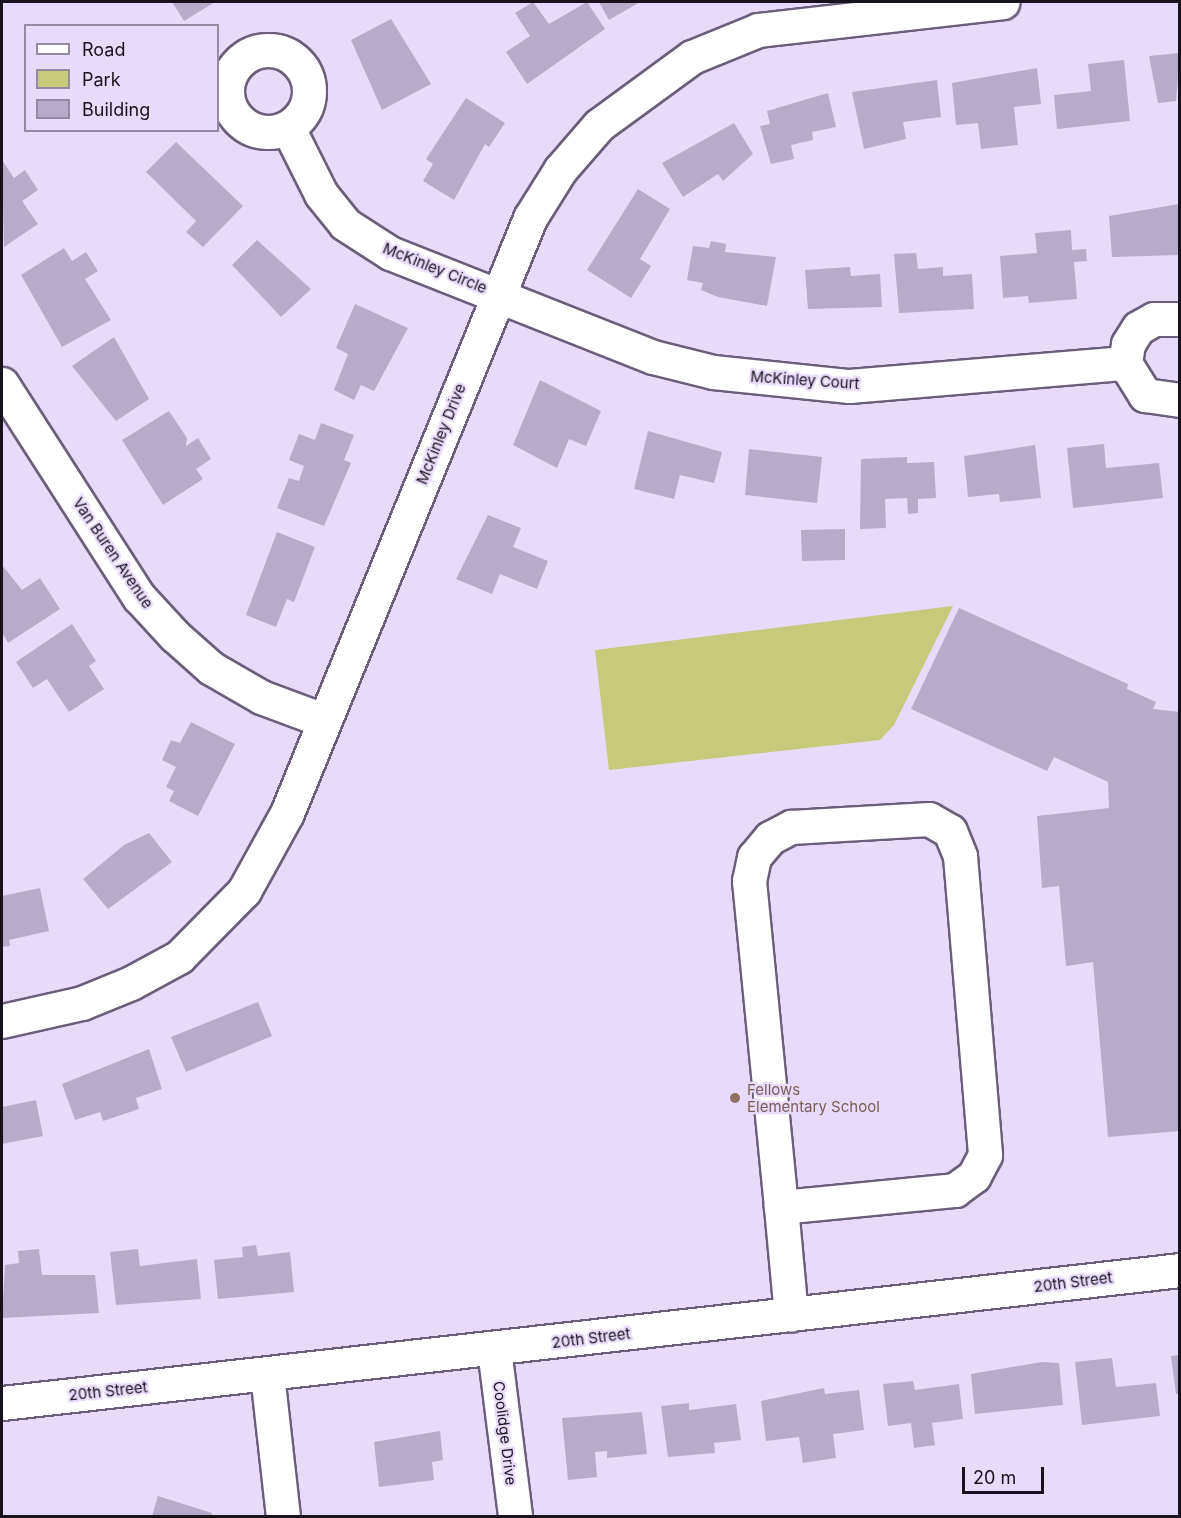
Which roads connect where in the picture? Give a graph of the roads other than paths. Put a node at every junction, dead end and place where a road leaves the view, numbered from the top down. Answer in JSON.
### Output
{"nodes":[{"id":1,"x":1002,"y":2,"type":"edge"},
{"id":2,"x":288,"y":128,"type":"dead end"},
{"id":3,"x":498,"y":294,"type":"junction"},
{"id":4,"x":1179,"y":319,"type":"edge"},
{"id":5,"x":1125,"y":363,"type":"junction"},
{"id":6,"x":2,"y":384,"type":"edge"},
{"id":7,"x":1179,"y":400,"type":"edge"},
{"id":8,"x":322,"y":720,"type":"junction"},
{"id":9,"x":2,"y":1021,"type":"edge"},
{"id":10,"x":781,"y":1207,"type":"junction"},
{"id":11,"x":1179,"y":1270,"type":"edge"},
{"id":12,"x":791,"y":1315,"type":"junction"},
{"id":13,"x":494,"y":1349,"type":"junction"},
{"id":14,"x":267,"y":1374,"type":"junction"},
{"id":15,"x":2,"y":1403,"type":"edge"},
{"id":16,"x":284,"y":1516,"type":"edge"},
{"id":17,"x":515,"y":1516,"type":"edge"}],
"edges":[{"from":1,"to":3,"type":"street","name":"McKinley Drive"},
{"from":2,"to":3,"type":"street","name":"McKinley Circle"},
{"from":3,"to":5,"type":"street","name":"McKinley Court"},
{"from":3,"to":8,"type":"street","name":"McKinley Drive"},
{"from":4,"to":5,"type":"street"},
{"from":5,"to":7,"type":"street"},
{"from":6,"to":8,"type":"street","name":"Van Buren Avenue"},
{"from":8,"to":9,"type":"street","name":"McKinley Drive"},
{"from":10,"to":10,"type":"street"},
{"from":10,"to":12,"type":"street"},
{"from":11,"to":12,"type":"street","name":"20th Street"},
{"from":12,"to":13,"type":"street","name":"20th Street"},
{"from":13,"to":14,"type":"street","name":"20th Street"},
{"from":13,"to":17,"type":"street","name":"Coolidge Drive"},
{"from":14,"to":15,"type":"street","name":"20th Street"},
{"from":14,"to":16,"type":"street"}]}
